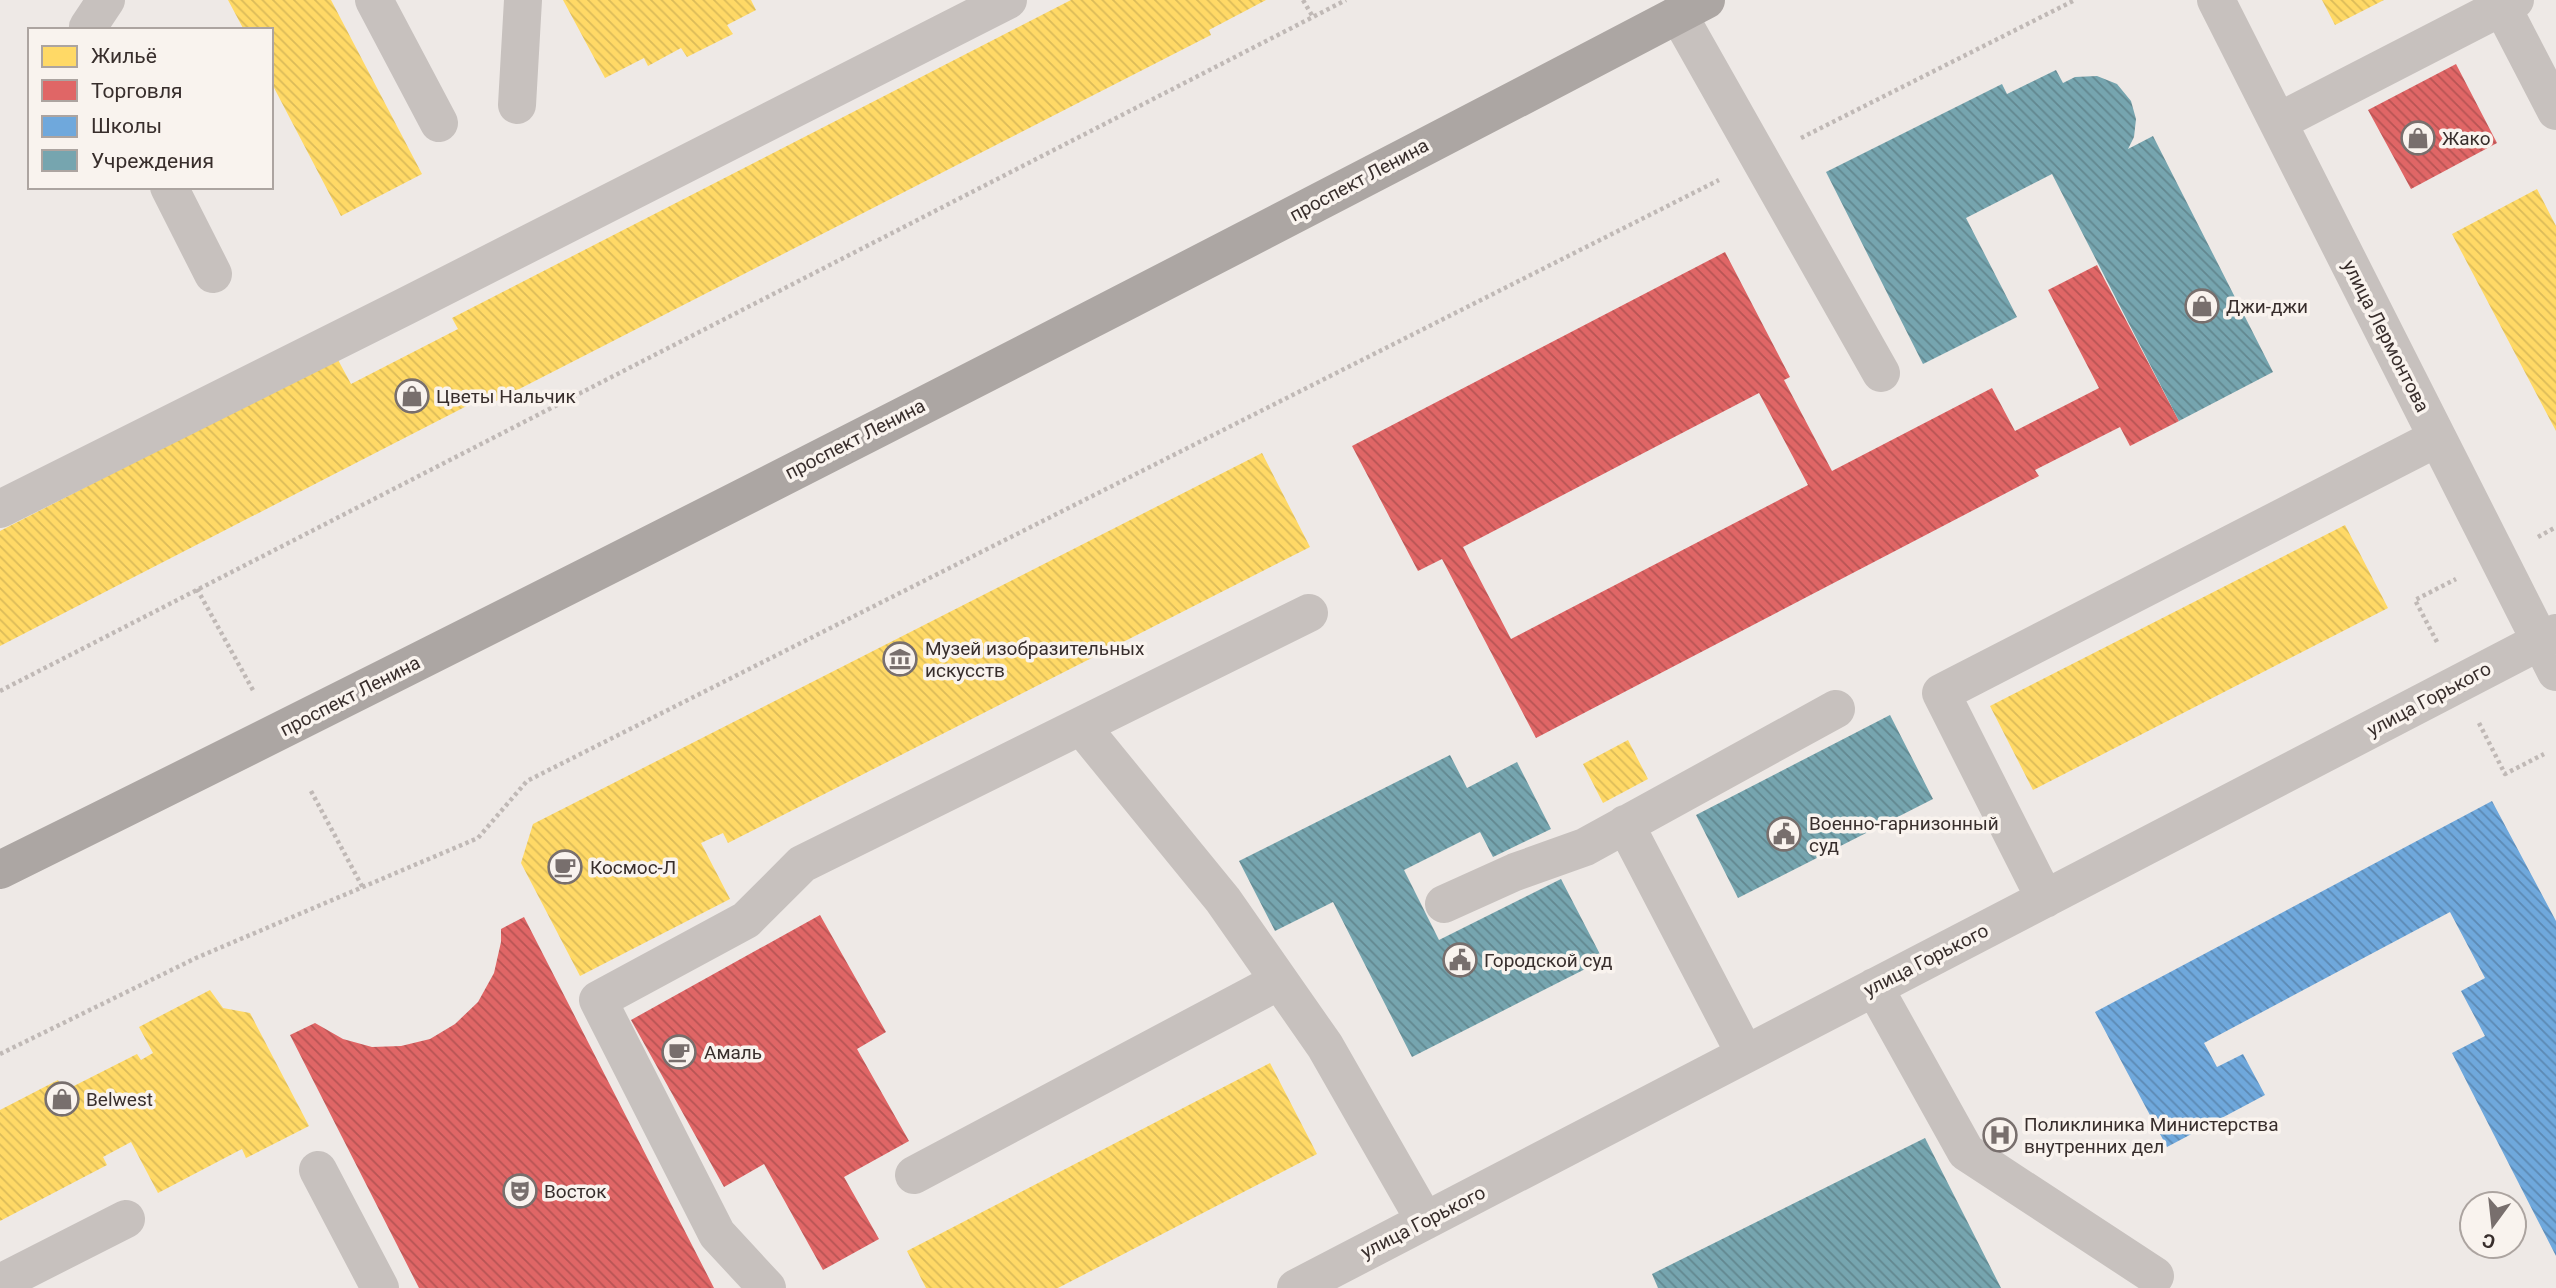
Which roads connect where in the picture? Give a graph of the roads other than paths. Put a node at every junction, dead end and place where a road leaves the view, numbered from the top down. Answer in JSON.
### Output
{"nodes":[{"id":1,"x":106,"y":0,"type":"edge"},
{"id":2,"x":374,"y":0,"type":"edge"},
{"id":3,"x":523,"y":0,"type":"edge"},
{"id":4,"x":1008,"y":0,"type":"edge"},
{"id":5,"x":2216,"y":0,"type":"edge"},
{"id":6,"x":2508,"y":3,"type":"edge"},
{"id":7,"x":1692,"y":7,"type":"edge"},
{"id":8,"x":88,"y":28,"type":"edge"},
{"id":9,"x":517,"y":105,"type":"dead end"},
{"id":10,"x":2556,"y":111,"type":"edge"},
{"id":11,"x":2278,"y":122,"type":"junction"},
{"id":12,"x":439,"y":123,"type":"dead end"},
{"id":13,"x":170,"y":189,"type":"edge"},
{"id":14,"x":213,"y":274,"type":"dead end"},
{"id":15,"x":1881,"y":373,"type":"dead end"},
{"id":16,"x":2437,"y":438,"type":"junction"},
{"id":17,"x":0,"y":509,"type":"edge"},
{"id":18,"x":1309,"y":613,"type":"dead end"},
{"id":19,"x":2551,"y":649,"type":"edge"},
{"id":20,"x":1836,"y":709,"type":"dead end"},
{"id":21,"x":1081,"y":726,"type":"junction"},
{"id":22,"x":1625,"y":824,"type":"junction"},
{"id":23,"x":0,"y":870,"type":"edge"},
{"id":24,"x":2045,"y":899,"type":"junction"},
{"id":25,"x":1444,"y":904,"type":"dead end"},
{"id":26,"x":1279,"y":981,"type":"junction"},
{"id":27,"x":1874,"y":987,"type":"junction"},
{"id":28,"x":1745,"y":1055,"type":"junction"},
{"id":29,"x":318,"y":1170,"type":"dead end"},
{"id":30,"x":914,"y":1175,"type":"dead end"},
{"id":31,"x":126,"y":1219,"type":"dead end"},
{"id":32,"x":1425,"y":1221,"type":"junction"},
{"id":33,"x":2155,"y":1276,"type":"dead end"},
{"id":34,"x":0,"y":1283,"type":"edge"},
{"id":35,"x":380,"y":1288,"type":"edge"},
{"id":36,"x":767,"y":1288,"type":"edge"},
{"id":37,"x":1296,"y":1288,"type":"edge"}],
"edges":[{"from":1,"to":8,"type":"street"},
{"from":2,"to":12,"type":"street"},
{"from":3,"to":9,"type":"street"},
{"from":4,"to":17,"type":"street"},
{"from":5,"to":11,"type":"street","name":"улица Лермонтова"},
{"from":6,"to":10,"type":"street"},
{"from":6,"to":11,"type":"street"},
{"from":7,"to":15,"type":"street"},
{"from":7,"to":23,"type":"main road","name":"проспект Ленина"},
{"from":11,"to":16,"type":"street","name":"улица Лермонтова"},
{"from":13,"to":14,"type":"street"},
{"from":16,"to":19,"type":"street","name":"улица Лермонтова"},
{"from":16,"to":24,"type":"street"},
{"from":18,"to":21,"type":"street"},
{"from":19,"to":24,"type":"street","name":"улица Горького"},
{"from":20,"to":22,"type":"street"},
{"from":21,"to":26,"type":"street"},
{"from":21,"to":36,"type":"street"},
{"from":22,"to":25,"type":"street"},
{"from":22,"to":28,"type":"street"},
{"from":24,"to":27,"type":"street","name":"улица Горького"},
{"from":26,"to":30,"type":"street"},
{"from":26,"to":32,"type":"street"},
{"from":27,"to":28,"type":"street","name":"улица Горького"},
{"from":27,"to":33,"type":"street"},
{"from":28,"to":32,"type":"street","name":"улица Горького"},
{"from":29,"to":35,"type":"street"},
{"from":31,"to":34,"type":"street"},
{"from":32,"to":37,"type":"street","name":"улица Горького"}]}
